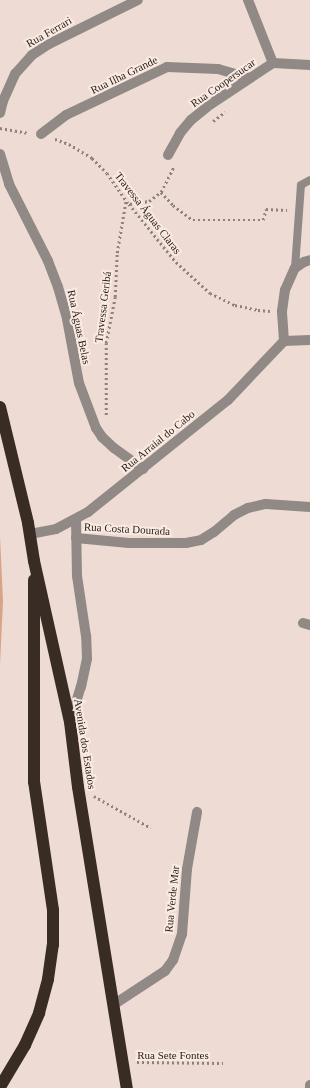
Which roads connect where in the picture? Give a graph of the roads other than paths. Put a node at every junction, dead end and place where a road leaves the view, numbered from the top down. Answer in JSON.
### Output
{"nodes":[{"id":1,"x":138,"y":0,"type":"edge"},
{"id":2,"x":248,"y":0,"type":"edge"},
{"id":3,"x":273,"y":63,"type":"junction"},
{"id":4,"x":310,"y":65,"type":"edge"},
{"id":5,"x":250,"y":78,"type":"junction"},
{"id":6,"x":0,"y":113,"type":"edge"},
{"id":7,"x":41,"y":134,"type":"road end"},
{"id":8,"x":0,"y":154,"type":"edge"},
{"id":9,"x":168,"y":155,"type":"dead end"},
{"id":10,"x":310,"y":180,"type":"edge"},
{"id":11,"x":310,"y":260,"type":"edge"},
{"id":12,"x":295,"y":268,"type":"junction"},
{"id":13,"x":310,"y":340,"type":"edge"},
{"id":14,"x":284,"y":341,"type":"junction"},
{"id":15,"x":0,"y":407,"type":"edge"},
{"id":16,"x":143,"y":469,"type":"junction"},
{"id":17,"x":310,"y":507,"type":"edge"},
{"id":18,"x":76,"y":520,"type":"junction"},
{"id":19,"x":30,"y":534,"type":"junction"},
{"id":20,"x":76,"y":538,"type":"junction"},
{"id":21,"x":34,"y":561,"type":"junction"},
{"id":22,"x":70,"y":722,"type":"junction"},
{"id":23,"x":197,"y":812,"type":"dead end"},
{"id":24,"x":113,"y":1005,"type":"junction"},
{"id":25,"x":0,"y":1087,"type":"edge"},
{"id":26,"x":127,"y":1088,"type":"edge"}],
"edges":[{"from":1,"to":6,"type":"street","name":"Rua Ferrari"},
{"from":2,"to":3,"type":"street"},
{"from":3,"to":4,"type":"street","name":"Rua Coopersucar"},
{"from":3,"to":5,"type":"street","name":"Rua Coopersucar"},
{"from":5,"to":7,"type":"street","name":"Rua Ilha Grande"},
{"from":5,"to":9,"type":"street","name":"Rua Coopersucar"},
{"from":8,"to":16,"type":"street","name":"Rua Águas Belas"},
{"from":10,"to":12,"type":"lane"},
{"from":11,"to":12,"type":"street"},
{"from":12,"to":14,"type":"street"},
{"from":13,"to":14,"type":"street"},
{"from":14,"to":16,"type":"street","name":"Rua Arraial do Cabo"},
{"from":15,"to":19,"type":"highway","name":"Avenida dos Estados"},
{"from":16,"to":18,"type":"street","name":"Rua Arraial do Cabo"},
{"from":17,"to":20,"type":"street","name":"Rua Costa Dourada"},
{"from":18,"to":19,"type":"street","name":"Rua Arraial do Cabo"},
{"from":18,"to":20,"type":"street"},
{"from":19,"to":21,"type":"highway","name":"Avenida dos Estados"},
{"from":20,"to":22,"type":"street"},
{"from":21,"to":22,"type":"highway","name":"Avenida dos Estados"},
{"from":21,"to":25,"type":"highway"},
{"from":22,"to":24,"type":"highway","name":"Avenida dos Estados"},
{"from":23,"to":24,"type":"street","name":"Rua Verde Mar"},
{"from":24,"to":26,"type":"highway","name":"Avenida dos Estados"}]}
